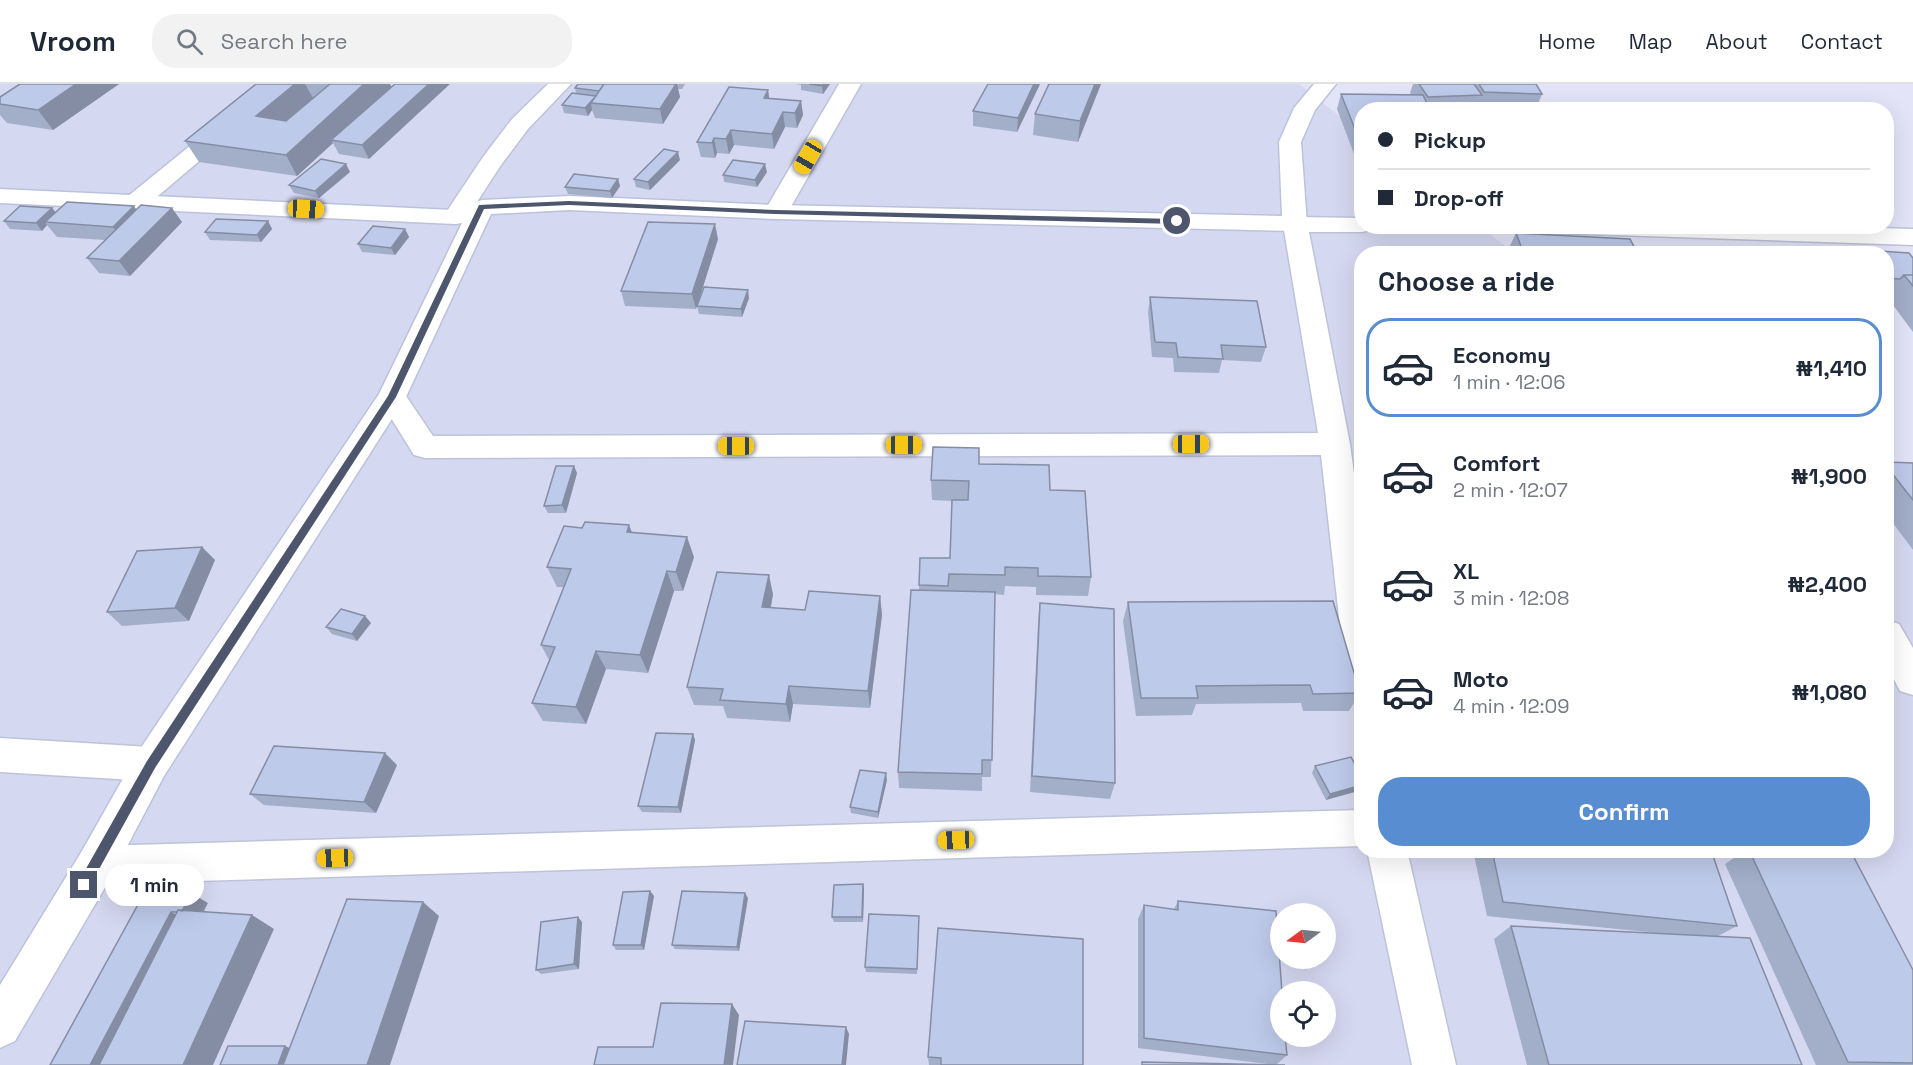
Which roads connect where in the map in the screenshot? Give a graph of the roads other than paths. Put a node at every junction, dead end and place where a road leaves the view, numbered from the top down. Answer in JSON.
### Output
{"nodes":[{"id":1,"x":279,"y":84,"type":"edge"},
{"id":2,"x":560,"y":84,"type":"edge"},
{"id":3,"x":850,"y":84,"type":"edge"},
{"id":4,"x":1325,"y":84,"type":"edge"},
{"id":5,"x":0,"y":196,"type":"edge"},
{"id":6,"x":136,"y":202,"type":"junction"},
{"id":7,"x":468,"y":212,"type":"junction"},
{"id":8,"x":776,"y":212,"type":"junction"},
{"id":9,"x":1295,"y":224,"type":"junction"},
{"id":10,"x":1354,"y":225,"type":"edge"},
{"id":11,"x":1824,"y":234,"type":"edge"},
{"id":12,"x":1913,"y":237,"type":"edge"},
{"id":13,"x":392,"y":397,"type":"junction"},
{"id":14,"x":1335,"y":444,"type":"junction"},
{"id":15,"x":1354,"y":597,"type":"edge"},
{"id":16,"x":1894,"y":646,"type":"edge"},
{"id":17,"x":1913,"y":680,"type":"edge"},
{"id":18,"x":0,"y":755,"type":"edge"},
{"id":19,"x":151,"y":764,"type":"junction"},
{"id":20,"x":1354,"y":828,"type":"edge"},
{"id":21,"x":1389,"y":858,"type":"edge"},
{"id":22,"x":96,"y":865,"type":"junction"},
{"id":23,"x":0,"y":1026,"type":"edge"},
{"id":24,"x":1434,"y":1065,"type":"edge"}],
"edges":[{"from":1,"to":6,"type":"street"},
{"from":2,"to":7,"type":"street"},
{"from":3,"to":8,"type":"street"},
{"from":4,"to":9,"type":"street"},
{"from":5,"to":6,"type":"street"},
{"from":6,"to":7,"type":"street"},
{"from":7,"to":8,"type":"street"},
{"from":7,"to":13,"type":"street"},
{"from":8,"to":9,"type":"street"},
{"from":9,"to":10,"type":"street"},
{"from":9,"to":14,"type":"street"},
{"from":11,"to":12,"type":"street"},
{"from":13,"to":14,"type":"street"},
{"from":13,"to":19,"type":"street"},
{"from":14,"to":15,"type":"street"},
{"from":16,"to":17,"type":"street"},
{"from":18,"to":19,"type":"street"},
{"from":19,"to":22,"type":"street"},
{"from":20,"to":22,"type":"street"},
{"from":21,"to":24,"type":"street"},
{"from":22,"to":23,"type":"street"}]}
